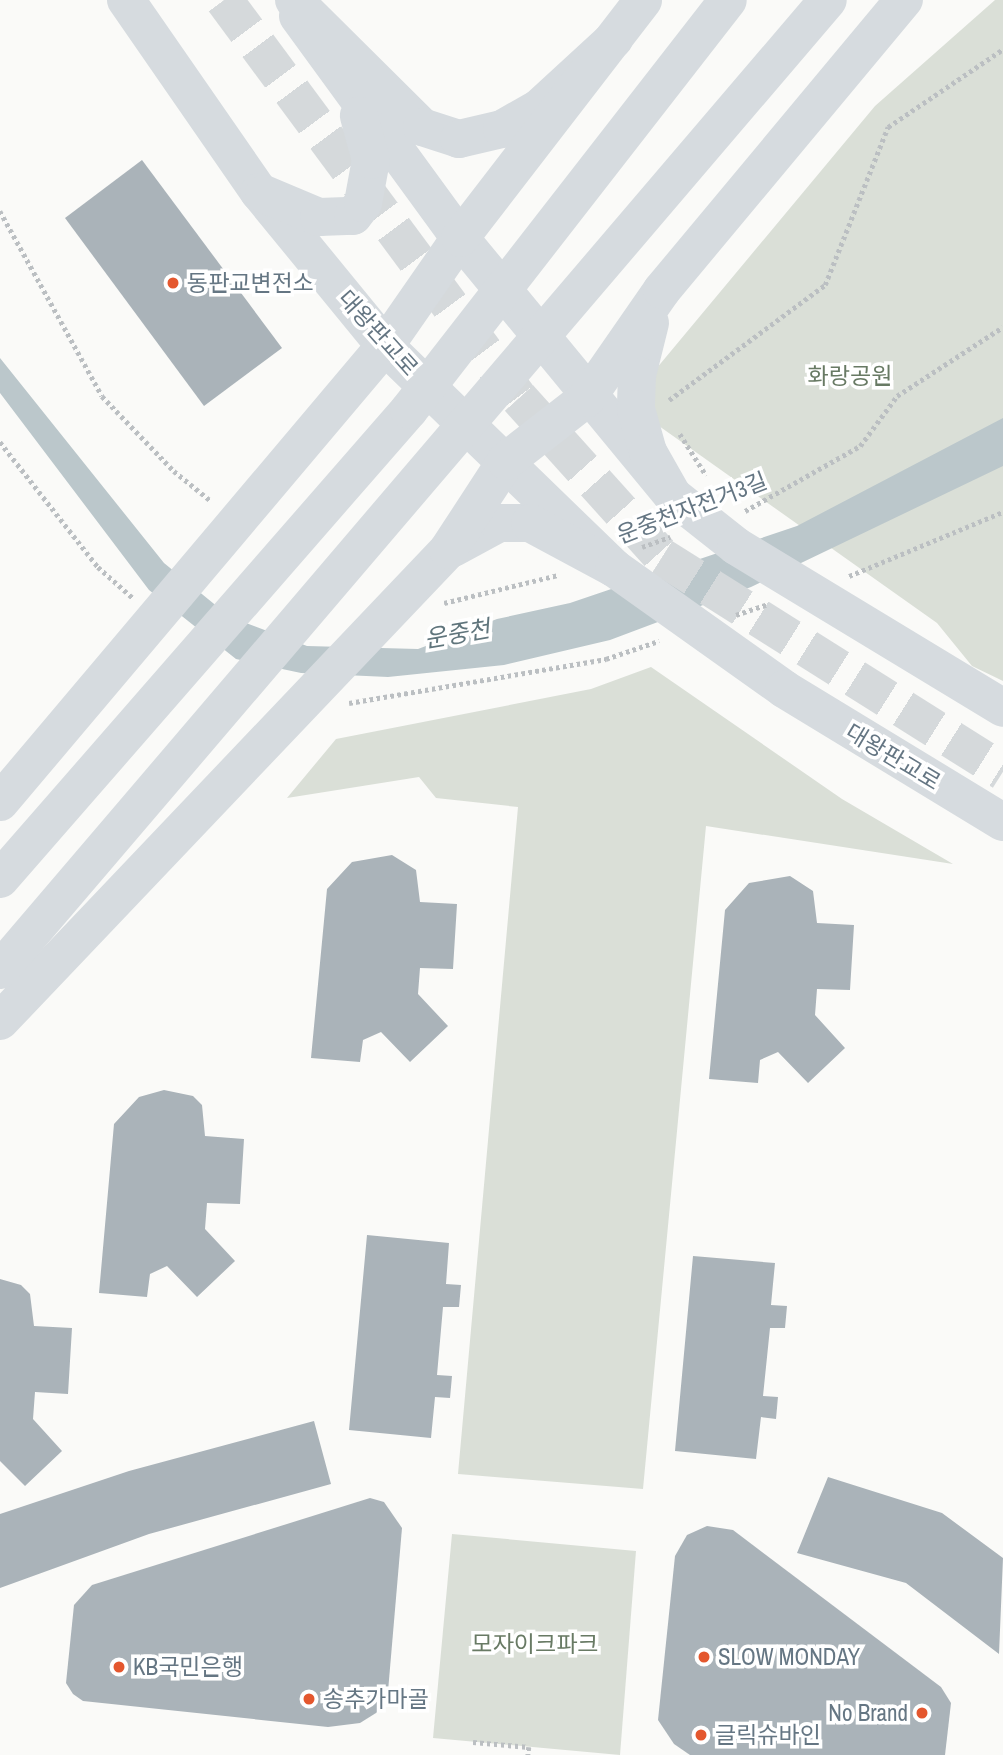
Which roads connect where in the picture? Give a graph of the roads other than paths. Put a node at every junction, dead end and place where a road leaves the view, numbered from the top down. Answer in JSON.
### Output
{"nodes":[{"id":1,"x":126,"y":0,"type":"edge"},
{"id":2,"x":287,"y":0,"type":"edge"},
{"id":3,"x":294,"y":0,"type":"edge"},
{"id":4,"x":643,"y":0,"type":"edge"},
{"id":5,"x":728,"y":0,"type":"edge"},
{"id":6,"x":904,"y":0,"type":"edge"},
{"id":7,"x":827,"y":1,"type":"edge"},
{"id":8,"x":614,"y":39,"type":"junction"},
{"id":9,"x":355,"y":102,"type":"junction"},
{"id":10,"x":259,"y":192,"type":"junction"},
{"id":11,"x":460,"y":238,"type":"junction"},
{"id":12,"x":662,"y":290,"type":"junction"},
{"id":13,"x":385,"y":346,"type":"junction"},
{"id":14,"x":587,"y":398,"type":"junction"},
{"id":15,"x":506,"y":461,"type":"junction"},
{"id":16,"x":673,"y":496,"type":"junction"},
{"id":17,"x":448,"y":550,"type":"junction"},
{"id":18,"x":567,"y":550,"type":"junction"},
{"id":19,"x":1003,"y":708,"type":"edge"},
{"id":20,"x":0,"y":802,"type":"edge"},
{"id":21,"x":1003,"y":822,"type":"edge"},
{"id":22,"x":0,"y":879,"type":"edge"},
{"id":23,"x":0,"y":970,"type":"edge"},
{"id":24,"x":0,"y":1021,"type":"edge"}],
"edges":[{"from":1,"to":10,"type":"main road","name":"대왕판교로"},
{"from":2,"to":9,"type":"main road"},
{"from":3,"to":8,"type":"main road"},
{"from":4,"to":8,"type":"main road"},
{"from":5,"to":22,"type":"main road"},
{"from":6,"to":12,"type":"main road"},
{"from":7,"to":23,"type":"main road"},
{"from":8,"to":11,"type":"main road"},
{"from":9,"to":10,"type":"main road"},
{"from":9,"to":11,"type":"main road"},
{"from":10,"to":13,"type":"main road","name":"대왕판교로"},
{"from":11,"to":13,"type":"main road"},
{"from":11,"to":14,"type":"main road"},
{"from":12,"to":14,"type":"main road"},
{"from":12,"to":16,"type":"main road"},
{"from":13,"to":15,"type":"main road","name":"대왕판교로"},
{"from":13,"to":20,"type":"main road"},
{"from":14,"to":15,"type":"main road"},
{"from":14,"to":16,"type":"main road"},
{"from":15,"to":17,"type":"main road"},
{"from":15,"to":18,"type":"main road","name":"대왕판교로"},
{"from":16,"to":19,"type":"main road"},
{"from":17,"to":18,"type":"main road"},
{"from":17,"to":24,"type":"main road"},
{"from":18,"to":21,"type":"main road","name":"대왕판교로"}]}
